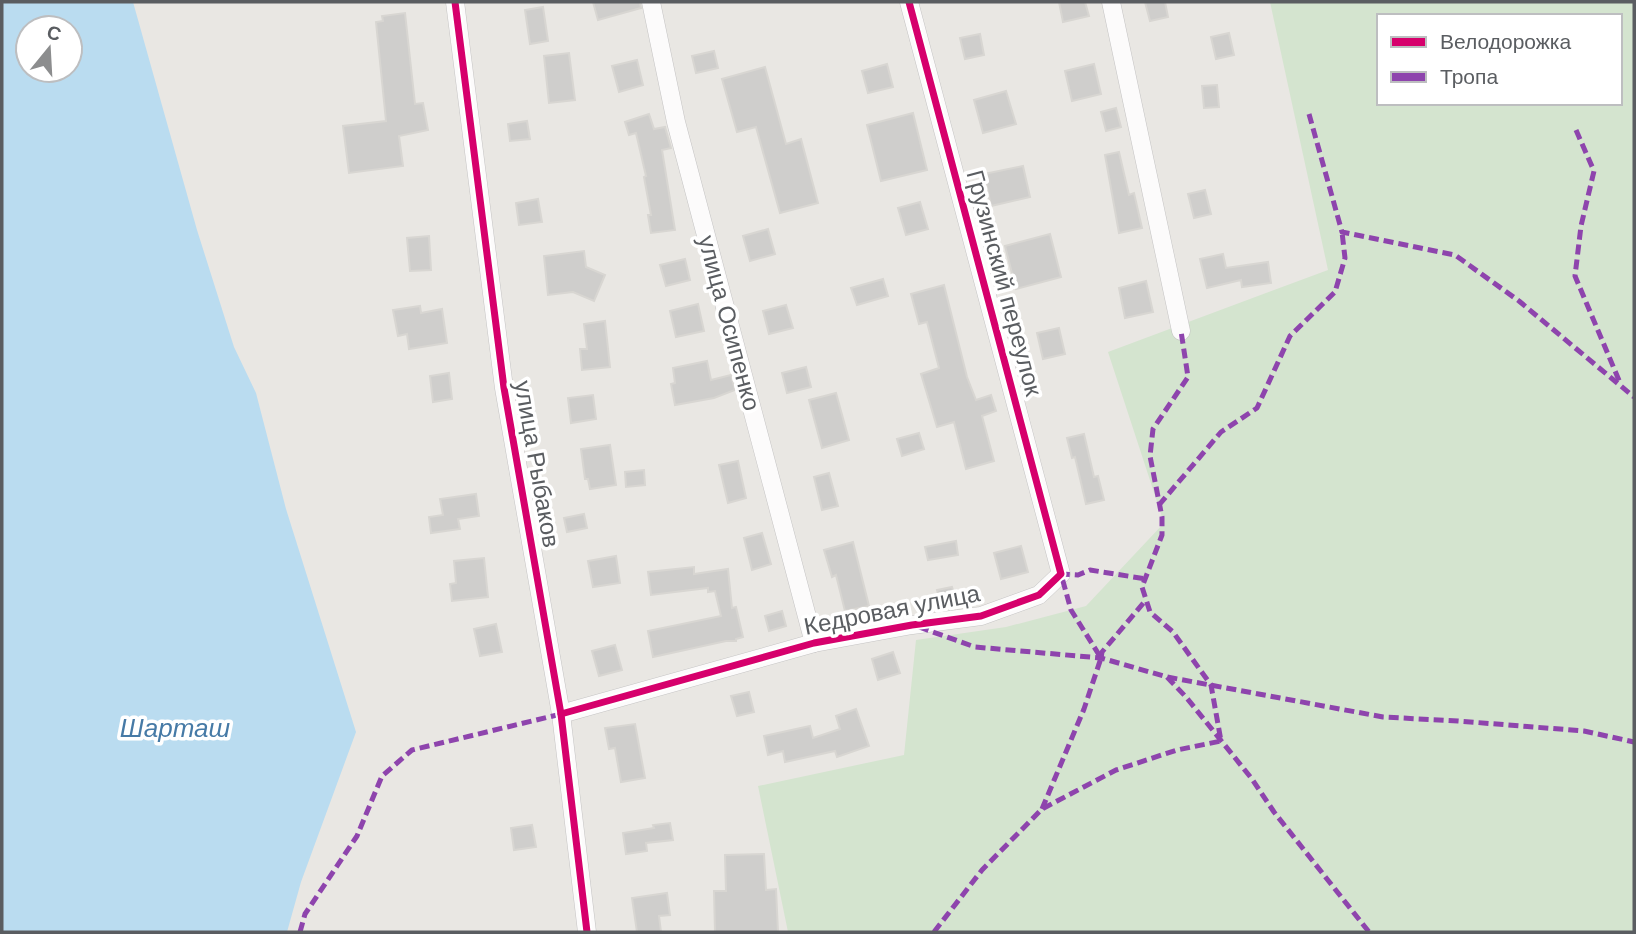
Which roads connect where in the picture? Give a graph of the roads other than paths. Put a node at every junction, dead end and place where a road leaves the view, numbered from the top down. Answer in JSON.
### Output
{"nodes":[{"id":1,"x":455,"y":2,"type":"edge"},
{"id":2,"x":651,"y":2,"type":"edge"},
{"id":3,"x":909,"y":2,"type":"edge"},
{"id":4,"x":1111,"y":2,"type":"edge"},
{"id":5,"x":1181,"y":331,"type":"dead end"},
{"id":6,"x":1061,"y":574,"type":"joint"},
{"id":7,"x":814,"y":643,"type":"junction"},
{"id":8,"x":561,"y":714,"type":"junction"},
{"id":9,"x":587,"y":932,"type":"edge"}],
"edges":[{"from":1,"to":8,"type":"street","name":"улица Рыбаков"},
{"from":2,"to":7,"type":"street","name":"улица Осипенко"},
{"from":3,"to":6,"type":"street","name":"Грузинский переулок"},
{"from":4,"to":5,"type":"street"},
{"from":6,"to":7,"type":"street","name":"Кедровая улица"},
{"from":7,"to":8,"type":"street","name":"Кедровая улица"},
{"from":8,"to":9,"type":"street","name":"улица Рыбаков"}]}
